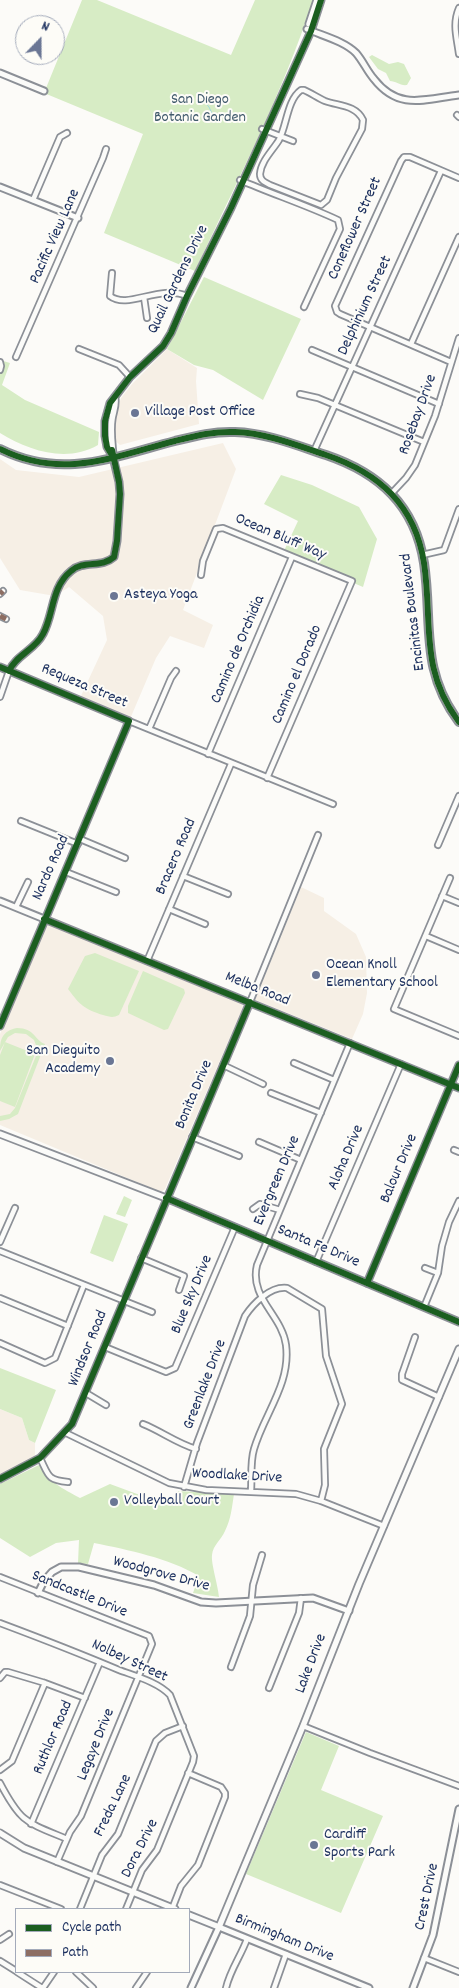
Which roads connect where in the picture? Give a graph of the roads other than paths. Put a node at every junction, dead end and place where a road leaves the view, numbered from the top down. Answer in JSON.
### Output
{"nodes":[{"id":1,"x":317,"y":0,"type":"edge"},
{"id":2,"x":321,"y":0,"type":"edge"},
{"id":3,"x":459,"y":8,"type":"edge"},
{"id":4,"x":309,"y":30,"type":"junction"},
{"id":5,"x":459,"y":48,"type":"edge"},
{"id":6,"x":459,"y":54,"type":"edge"},
{"id":7,"x":0,"y":73,"type":"edge"},
{"id":8,"x":44,"y":91,"type":"dead end"},
{"id":9,"x":459,"y":95,"type":"edge"},
{"id":10,"x":264,"y":130,"type":"junction"},
{"id":11,"x":67,"y":133,"type":"dead end"},
{"id":12,"x":281,"y":135,"type":"junction"},
{"id":13,"x":294,"y":141,"type":"dead end"},
{"id":14,"x":106,"y":148,"type":"dead end"},
{"id":15,"x":441,"y":171,"type":"junction"},
{"id":16,"x":459,"y":178,"type":"edge"},
{"id":17,"x":241,"y":180,"type":"junction"},
{"id":18,"x":0,"y":187,"type":"edge"},
{"id":19,"x":33,"y":200,"type":"junction"},
{"id":20,"x":78,"y":218,"type":"junction"},
{"id":21,"x":459,"y":237,"type":"edge"},
{"id":22,"x":112,"y":273,"type":"dead end"},
{"id":23,"x":187,"y":296,"type":"junction"},
{"id":24,"x":144,"y":297,"type":"junction"},
{"id":25,"x":304,"y":307,"type":"dead end"},
{"id":26,"x":147,"y":318,"type":"dead end"},
{"id":27,"x":371,"y":327,"type":"junction"},
{"id":28,"x":459,"y":338,"type":"edge"},
{"id":29,"x":411,"y":344,"type":"junction"},
{"id":30,"x":79,"y":349,"type":"dead end"},
{"id":31,"x":312,"y":350,"type":"dead end"},
{"id":32,"x":16,"y":358,"type":"dead end"},
{"id":33,"x":0,"y":362,"type":"edge"},
{"id":34,"x":451,"y":362,"type":"junction"},
{"id":35,"x":352,"y":367,"type":"junction"},
{"id":36,"x":0,"y":370,"type":"edge"},
{"id":37,"x":130,"y":377,"type":"junction"},
{"id":38,"x":300,"y":394,"type":"dead end"},
{"id":39,"x":439,"y":404,"type":"junction"},
{"id":40,"x":336,"y":405,"type":"junction"},
{"id":41,"x":424,"y":442,"type":"junction"},
{"id":42,"x":0,"y":449,"type":"edge"},
{"id":43,"x":314,"y":452,"type":"junction"},
{"id":44,"x":113,"y":457,"type":"junction"},
{"id":45,"x":391,"y":494,"type":"junction"},
{"id":46,"x":459,"y":509,"type":"edge"},
{"id":47,"x":422,"y":554,"type":"junction"},
{"id":48,"x":292,"y":557,"type":"junction"},
{"id":49,"x":201,"y":575,"type":"dead end"},
{"id":50,"x":352,"y":581,"type":"joint"},
{"id":51,"x":0,"y":616,"type":"edge"},
{"id":52,"x":6,"y":619,"type":"dead end"},
{"id":53,"x":0,"y":667,"type":"edge"},
{"id":54,"x":9,"y":671,"type":"junction"},
{"id":55,"x":176,"y":671,"type":"dead end"},
{"id":56,"x":0,"y":698,"type":"edge"},
{"id":57,"x":129,"y":721,"type":"junction"},
{"id":58,"x":459,"y":722,"type":"edge"},
{"id":59,"x":149,"y":729,"type":"junction"},
{"id":60,"x":208,"y":754,"type":"junction"},
{"id":61,"x":231,"y":764,"type":"junction"},
{"id":62,"x":267,"y":778,"type":"junction"},
{"id":63,"x":459,"y":796,"type":"edge"},
{"id":64,"x":333,"y":804,"type":"dead end"},
{"id":65,"x":21,"y":821,"type":"dead end"},
{"id":66,"x":318,"y":835,"type":"dead end"},
{"id":67,"x":79,"y":842,"type":"junction"},
{"id":68,"x":438,"y":845,"type":"dead end"},
{"id":69,"x":126,"y":858,"type":"dead end"},
{"id":70,"x":66,"y":872,"type":"junction"},
{"id":71,"x":183,"y":876,"type":"junction"},
{"id":72,"x":450,"y":878,"type":"dead end"},
{"id":73,"x":28,"y":882,"type":"dead end"},
{"id":74,"x":116,"y":892,"type":"dead end"},
{"id":75,"x":228,"y":894,"type":"dead end"},
{"id":76,"x":442,"y":896,"type":"junction"},
{"id":77,"x":0,"y":901,"type":"edge"},
{"id":78,"x":459,"y":903,"type":"edge"},
{"id":79,"x":16,"y":908,"type":"junction"},
{"id":80,"x":169,"y":909,"type":"junction"},
{"id":81,"x":44,"y":919,"type":"junction"},
{"id":82,"x":205,"y":924,"type":"dead end"},
{"id":83,"x":426,"y":936,"type":"junction"},
{"id":84,"x":459,"y":950,"type":"edge"},
{"id":85,"x":147,"y":961,"type":"junction"},
{"id":86,"x":250,"y":1002,"type":"junction"},
{"id":87,"x":0,"y":1026,"type":"edge"},
{"id":88,"x":459,"y":1036,"type":"edge"},
{"id":89,"x":350,"y":1043,"type":"junction"},
{"id":90,"x":294,"y":1063,"type":"dead end"},
{"id":91,"x":401,"y":1064,"type":"junction"},
{"id":92,"x":222,"y":1065,"type":"junction"},
{"id":93,"x":459,"y":1065,"type":"edge"},
{"id":94,"x":334,"y":1080,"type":"junction"},
{"id":95,"x":262,"y":1084,"type":"dead end"},
{"id":96,"x":450,"y":1084,"type":"junction"},
{"id":97,"x":459,"y":1088,"type":"edge"},
{"id":98,"x":271,"y":1093,"type":"dead end"},
{"id":99,"x":321,"y":1113,"type":"junction"},
{"id":100,"x":0,"y":1134,"type":"edge"},
{"id":101,"x":192,"y":1137,"type":"junction"},
{"id":102,"x":259,"y":1142,"type":"dead end"},
{"id":103,"x":454,"y":1150,"type":"dead end"},
{"id":104,"x":459,"y":1152,"type":"edge"},
{"id":105,"x":239,"y":1156,"type":"dead end"},
{"id":106,"x":301,"y":1160,"type":"junction"},
{"id":107,"x":166,"y":1198,"type":"junction"},
{"id":108,"x":459,"y":1201,"type":"edge"},
{"id":109,"x":15,"y":1208,"type":"dead end"},
{"id":110,"x":253,"y":1209,"type":"dead end"},
{"id":111,"x":280,"y":1210,"type":"junction"},
{"id":112,"x":235,"y":1227,"type":"junction"},
{"id":113,"x":266,"y":1241,"type":"junction"},
{"id":114,"x":0,"y":1242,"type":"edge"},
{"id":115,"x":0,"y":1251,"type":"edge"},
{"id":116,"x":141,"y":1258,"type":"junction"},
{"id":117,"x":316,"y":1262,"type":"junction"},
{"id":118,"x":425,"y":1268,"type":"dead end"},
{"id":119,"x":438,"y":1273,"type":"junction"},
{"id":120,"x":367,"y":1283,"type":"junction"},
{"id":121,"x":84,"y":1285,"type":"junction"},
{"id":122,"x":179,"y":1290,"type":"dead end"},
{"id":123,"x":0,"y":1298,"type":"edge"},
{"id":124,"x":262,"y":1298,"type":"junction"},
{"id":125,"x":124,"y":1301,"type":"junction"},
{"id":126,"x":424,"y":1307,"type":"junction"},
{"id":127,"x":152,"y":1312,"type":"dead end"},
{"id":128,"x":459,"y":1322,"type":"edge"},
{"id":129,"x":68,"y":1326,"type":"junction"},
{"id":130,"x":415,"y":1337,"type":"dead end"},
{"id":131,"x":0,"y":1343,"type":"edge"},
{"id":132,"x":105,"y":1347,"type":"junction"},
{"id":133,"x":459,"y":1349,"type":"edge"},
{"id":134,"x":86,"y":1393,"type":"junction"},
{"id":135,"x":439,"y":1397,"type":"junction"},
{"id":136,"x":106,"y":1405,"type":"dead end"},
{"id":137,"x":143,"y":1424,"type":"dead end"},
{"id":138,"x":66,"y":1433,"type":"junction"},
{"id":139,"x":196,"y":1449,"type":"junction"},
{"id":140,"x":40,"y":1458,"type":"junction"},
{"id":141,"x":0,"y":1479,"type":"edge"},
{"id":142,"x":68,"y":1482,"type":"dead end"},
{"id":143,"x":184,"y":1487,"type":"junction"},
{"id":144,"x":251,"y":1491,"type":"junction"},
{"id":145,"x":320,"y":1501,"type":"junction"},
{"id":146,"x":384,"y":1526,"type":"junction"},
{"id":147,"x":262,"y":1554,"type":"dead end"},
{"id":148,"x":0,"y":1577,"type":"edge"},
{"id":149,"x":38,"y":1593,"type":"junction"},
{"id":150,"x":300,"y":1598,"type":"junction"},
{"id":151,"x":251,"y":1600,"type":"junction"},
{"id":152,"x":349,"y":1611,"type":"junction"},
{"id":153,"x":0,"y":1623,"type":"edge"},
{"id":154,"x":149,"y":1636,"type":"joint"},
{"id":155,"x":100,"y":1662,"type":"junction"},
{"id":156,"x":231,"y":1667,"type":"dead end"},
{"id":157,"x":0,"y":1678,"type":"edge"},
{"id":158,"x":138,"y":1678,"type":"junction"},
{"id":159,"x":45,"y":1683,"type":"junction"},
{"id":160,"x":269,"y":1688,"type":"dead end"},
{"id":161,"x":85,"y":1698,"type":"junction"},
{"id":162,"x":182,"y":1726,"type":"junction"},
{"id":163,"x":303,"y":1726,"type":"junction"},
{"id":164,"x":0,"y":1770,"type":"edge"},
{"id":165,"x":188,"y":1773,"type":"junction"},
{"id":166,"x":0,"y":1784,"type":"edge"},
{"id":167,"x":459,"y":1786,"type":"edge"},
{"id":168,"x":459,"y":1809,"type":"edge"},
{"id":169,"x":31,"y":1824,"type":"junction"},
{"id":170,"x":0,"y":1833,"type":"edge"},
{"id":171,"x":67,"y":1839,"type":"junction"},
{"id":172,"x":58,"y":1862,"type":"junction"},
{"id":173,"x":94,"y":1876,"type":"junction"},
{"id":174,"x":0,"y":1885,"type":"edge"},
{"id":175,"x":133,"y":1892,"type":"junction"},
{"id":176,"x":58,"y":1908,"type":"edge"},
{"id":177,"x":80,"y":1908,"type":"edge"},
{"id":178,"x":126,"y":1908,"type":"edge"},
{"id":179,"x":171,"y":1908,"type":"edge"},
{"id":180,"x":173,"y":1908,"type":"edge"},
{"id":181,"x":190,"y":1915,"type":"edge"},
{"id":182,"x":218,"y":1927,"type":"junction"},
{"id":183,"x":9,"y":1934,"type":"dead end"},
{"id":184,"x":247,"y":1939,"type":"junction"},
{"id":185,"x":0,"y":1940,"type":"edge"},
{"id":186,"x":286,"y":1954,"type":"junction"},
{"id":187,"x":424,"y":1958,"type":"junction"},
{"id":188,"x":0,"y":1961,"type":"edge"},
{"id":189,"x":15,"y":1971,"type":"edge"},
{"id":190,"x":459,"y":1972,"type":"edge"},
{"id":191,"x":19,"y":1973,"type":"edge"},
{"id":192,"x":53,"y":1973,"type":"edge"},
{"id":193,"x":77,"y":1973,"type":"edge"},
{"id":194,"x":146,"y":1973,"type":"edge"},
{"id":195,"x":43,"y":1988,"type":"edge"},
{"id":196,"x":91,"y":1988,"type":"edge"},
{"id":197,"x":136,"y":1988,"type":"edge"},
{"id":198,"x":191,"y":1988,"type":"edge"},
{"id":199,"x":226,"y":1988,"type":"edge"},
{"id":200,"x":274,"y":1988,"type":"edge"},
{"id":201,"x":370,"y":1988,"type":"edge"},
{"id":202,"x":413,"y":1988,"type":"edge"}],
"edges":[{"from":1,"to":4,"type":"main road","name":"Quail Gardens Drive"},
{"from":2,"to":4,"type":"main road","name":"Quail Gardens Drive"},
{"from":3,"to":5,"type":"street"},
{"from":4,"to":9,"type":"street"},
{"from":4,"to":10,"type":"main road","name":"Quail Gardens Drive"},
{"from":5,"to":6,"type":"street"},
{"from":7,"to":8,"type":"street"},
{"from":10,"to":12,"type":"street"},
{"from":10,"to":17,"type":"main road","name":"Quail Gardens Drive"},
{"from":11,"to":19,"type":"street"},
{"from":12,"to":12,"type":"street"},
{"from":12,"to":13,"type":"street"},
{"from":14,"to":20,"type":"street","name":"Pacific View Lane"},
{"from":15,"to":16,"type":"street"},
{"from":15,"to":27,"type":"street","name":"Delphinium Street"},
{"from":15,"to":27,"type":"street","name":"Coneflower Street"},
{"from":17,"to":23,"type":"main road","name":"Quail Gardens Drive"},
{"from":17,"to":25,"type":"street"},
{"from":18,"to":19,"type":"street"},
{"from":19,"to":20,"type":"street"},
{"from":20,"to":32,"type":"street","name":"Pacific View Lane"},
{"from":21,"to":29,"type":"street"},
{"from":22,"to":24,"type":"street"},
{"from":23,"to":24,"type":"street"},
{"from":23,"to":37,"type":"main road","name":"Quail Gardens Drive"},
{"from":24,"to":26,"type":"street"},
{"from":27,"to":29,"type":"street"},
{"from":27,"to":35,"type":"street","name":"Delphinium Street"},
{"from":28,"to":34,"type":"street","name":"Rosebay Drive"},
{"from":29,"to":34,"type":"street"},
{"from":30,"to":37,"type":"street"},
{"from":31,"to":35,"type":"street"},
{"from":33,"to":36,"type":"street"},
{"from":34,"to":39,"type":"street","name":"Rosebay Drive"},
{"from":35,"to":39,"type":"street"},
{"from":35,"to":40,"type":"street","name":"Delphinium Street"},
{"from":37,"to":44,"type":"main road","name":"Quail Gardens Drive"},
{"from":38,"to":40,"type":"street"},
{"from":39,"to":41,"type":"street","name":"Rosebay Drive"},
{"from":40,"to":41,"type":"street"},
{"from":40,"to":43,"type":"street","name":"Delphinium Street"},
{"from":41,"to":45,"type":"street","name":"Rosebay Drive"},
{"from":42,"to":44,"type":"main road","name":"Encinitas Boulevard"},
{"from":43,"to":44,"type":"main road","name":"Encinitas Boulevard"},
{"from":43,"to":45,"type":"main road","name":"Encinitas Boulevard"},
{"from":44,"to":54,"type":"street"},
{"from":45,"to":47,"type":"main road","name":"Encinitas Boulevard"},
{"from":46,"to":47,"type":"street"},
{"from":47,"to":58,"type":"main road","name":"Encinitas Boulevard"},
{"from":48,"to":49,"type":"street","name":"Ocean Bluff Way"},
{"from":48,"to":50,"type":"street","name":"Ocean Bluff Way"},
{"from":48,"to":60,"type":"street","name":"Camino de Orchidia"},
{"from":50,"to":62,"type":"street","name":"Camino el Dorado"},
{"from":51,"to":52,"type":"street"},
{"from":53,"to":54,"type":"street","name":"Requeza Street"},
{"from":54,"to":56,"type":"street"},
{"from":54,"to":57,"type":"street","name":"Requeza Street"},
{"from":55,"to":59,"type":"street"},
{"from":57,"to":59,"type":"street","name":"Requeza Street"},
{"from":57,"to":67,"type":"street","name":"Nardo Road"},
{"from":59,"to":60,"type":"street","name":"Requeza Street"},
{"from":60,"to":61,"type":"street","name":"Requeza Street"},
{"from":61,"to":62,"type":"street","name":"Requeza Street"},
{"from":61,"to":71,"type":"street","name":"Bracero Road"},
{"from":62,"to":64,"type":"street","name":"Requeza Street"},
{"from":63,"to":68,"type":"street"},
{"from":65,"to":67,"type":"street"},
{"from":66,"to":86,"type":"street","name":"Bonita Drive"},
{"from":67,"to":69,"type":"street"},
{"from":67,"to":70,"type":"street","name":"Nardo Road"},
{"from":70,"to":74,"type":"street"},
{"from":70,"to":81,"type":"street","name":"Nardo Road"},
{"from":71,"to":75,"type":"street"},
{"from":71,"to":80,"type":"street","name":"Bracero Road"},
{"from":72,"to":76,"type":"street"},
{"from":73,"to":79,"type":"street"},
{"from":76,"to":78,"type":"street"},
{"from":76,"to":83,"type":"street"},
{"from":77,"to":79,"type":"street","name":"Melba Road"},
{"from":79,"to":81,"type":"street","name":"Melba Road"},
{"from":80,"to":82,"type":"street"},
{"from":80,"to":85,"type":"street","name":"Bracero Road"},
{"from":81,"to":85,"type":"street","name":"Melba Road"},
{"from":81,"to":87,"type":"street","name":"Nardo Road"},
{"from":83,"to":84,"type":"street"},
{"from":83,"to":88,"type":"street"},
{"from":85,"to":86,"type":"street","name":"Melba Road"},
{"from":86,"to":89,"type":"street","name":"Melba Road"},
{"from":86,"to":92,"type":"street","name":"Bonita Drive"},
{"from":89,"to":91,"type":"street","name":"Melba Road"},
{"from":89,"to":94,"type":"street","name":"Evergreen Drive"},
{"from":90,"to":94,"type":"street"},
{"from":91,"to":96,"type":"street","name":"Melba Road"},
{"from":91,"to":117,"type":"street","name":"Aloha Drive"},
{"from":92,"to":95,"type":"street","name":"Bonita Drive"},
{"from":92,"to":101,"type":"street","name":"Bonita Drive"},
{"from":93,"to":96,"type":"street","name":"Balour Drive"},
{"from":94,"to":99,"type":"street","name":"Evergreen Drive"},
{"from":96,"to":97,"type":"street","name":"Melba Road"},
{"from":96,"to":120,"type":"street","name":"Balour Drive"},
{"from":98,"to":99,"type":"street"},
{"from":99,"to":106,"type":"street","name":"Evergreen Drive"},
{"from":100,"to":107,"type":"main road","name":"Santa Fe Drive"},
{"from":101,"to":105,"type":"street","name":"Bonita Drive"},
{"from":101,"to":107,"type":"street","name":"Bonita Drive"},
{"from":102,"to":106,"type":"street"},
{"from":103,"to":104,"type":"street"},
{"from":106,"to":111,"type":"street","name":"Evergreen Drive"},
{"from":107,"to":112,"type":"main road","name":"Santa Fe Drive"},
{"from":107,"to":116,"type":"street","name":"Windsor Road"},
{"from":108,"to":119,"type":"street"},
{"from":109,"to":114,"type":"street"},
{"from":110,"to":111,"type":"street"},
{"from":111,"to":113,"type":"street","name":"Evergreen Drive"},
{"from":112,"to":113,"type":"main road","name":"Santa Fe Drive"},
{"from":112,"to":132,"type":"street","name":"Blue Sky Drive"},
{"from":113,"to":117,"type":"main road","name":"Santa Fe Drive"},
{"from":113,"to":124,"type":"street","name":"Evergreen Drive"},
{"from":115,"to":121,"type":"street"},
{"from":116,"to":122,"type":"street"},
{"from":116,"to":125,"type":"street","name":"Windsor Road"},
{"from":117,"to":120,"type":"main road","name":"Santa Fe Drive"},
{"from":118,"to":119,"type":"street"},
{"from":119,"to":126,"type":"street"},
{"from":120,"to":126,"type":"main road","name":"Santa Fe Drive"},
{"from":121,"to":125,"type":"street"},
{"from":121,"to":129,"type":"street"},
{"from":123,"to":129,"type":"street"},
{"from":124,"to":139,"type":"street","name":"Greenlake Drive"},
{"from":124,"to":144,"type":"street","name":"Evergreen Drive"},
{"from":124,"to":145,"type":"street"},
{"from":125,"to":127,"type":"street"},
{"from":125,"to":132,"type":"street","name":"Windsor Road"},
{"from":126,"to":128,"type":"main road","name":"Santa Fe Drive"},
{"from":129,"to":131,"type":"street"},
{"from":130,"to":135,"type":"street"},
{"from":132,"to":134,"type":"street","name":"Windsor Road"},
{"from":133,"to":135,"type":"main road","name":"Lake Drive"},
{"from":134,"to":136,"type":"street"},
{"from":134,"to":138,"type":"street","name":"Windsor Road"},
{"from":135,"to":146,"type":"main road","name":"Lake Drive"},
{"from":137,"to":139,"type":"street"},
{"from":138,"to":140,"type":"street","name":"Windsor Road"},
{"from":138,"to":143,"type":"street","name":"Woodlake Drive"},
{"from":139,"to":143,"type":"street","name":"Greenlake Drive"},
{"from":140,"to":141,"type":"street","name":"Windsor Road"},
{"from":140,"to":142,"type":"street"},
{"from":143,"to":144,"type":"street","name":"Woodlake Drive"},
{"from":144,"to":145,"type":"street","name":"Woodlake Drive"},
{"from":145,"to":146,"type":"street","name":"Woodlake Drive"},
{"from":146,"to":152,"type":"main road","name":"Lake Drive"},
{"from":147,"to":151,"type":"street"},
{"from":148,"to":149,"type":"street","name":"Sandcastle Drive"},
{"from":149,"to":151,"type":"street","name":"Woodgrove Drive"},
{"from":149,"to":154,"type":"street","name":"Sandcastle Drive"},
{"from":150,"to":151,"type":"street","name":"Woodgrove Drive"},
{"from":150,"to":152,"type":"street","name":"Woodgrove Drive"},
{"from":150,"to":160,"type":"street"},
{"from":151,"to":156,"type":"street"},
{"from":152,"to":163,"type":"main road","name":"Lake Drive"},
{"from":153,"to":155,"type":"street","name":"Nolbey Street"},
{"from":154,"to":158,"type":"street","name":"Legaye Drive"},
{"from":155,"to":158,"type":"street","name":"Nolbey Street"},
{"from":155,"to":161,"type":"street","name":"Ruthlor Road"},
{"from":157,"to":159,"type":"street"},
{"from":158,"to":162,"type":"street","name":"Nolbey Street"},
{"from":158,"to":171,"type":"street","name":"Legaye Drive"},
{"from":159,"to":161,"type":"street"},
{"from":159,"to":164,"type":"street"},
{"from":161,"to":169,"type":"street","name":"Ruthlor Road"},
{"from":162,"to":165,"type":"street","name":"Nolbey Street"},
{"from":162,"to":173,"type":"street","name":"Freda Lane"},
{"from":163,"to":167,"type":"street"},
{"from":163,"to":182,"type":"main road","name":"Lake Drive"},
{"from":165,"to":175,"type":"street","name":"Dora Drive"},
{"from":165,"to":180,"type":"street"},
{"from":166,"to":169,"type":"street"},
{"from":168,"to":187,"type":"street","name":"Crest Drive"},
{"from":169,"to":171,"type":"street"},
{"from":170,"to":172,"type":"main road"},
{"from":171,"to":172,"type":"street","name":"Legaye Drive"},
{"from":172,"to":173,"type":"main road"},
{"from":173,"to":175,"type":"main road"},
{"from":173,"to":177,"type":"street","name":"Freda Lane"},
{"from":174,"to":176,"type":"street"},
{"from":175,"to":178,"type":"street","name":"Dora Drive"},
{"from":175,"to":179,"type":"main road"},
{"from":181,"to":182,"type":"main road","name":"Birmingham Drive"},
{"from":182,"to":184,"type":"street","name":"Birmingham Drive"},
{"from":182,"to":198,"type":"street","name":"Lake Drive"},
{"from":183,"to":185,"type":"street"},
{"from":184,"to":186,"type":"street","name":"Birmingham Drive"},
{"from":184,"to":199,"type":"street"},
{"from":186,"to":200,"type":"street"},
{"from":186,"to":201,"type":"street","name":"Birmingham Drive"},
{"from":187,"to":190,"type":"street"},
{"from":187,"to":202,"type":"street","name":"Crest Drive"},
{"from":188,"to":189,"type":"street"},
{"from":191,"to":195,"type":"street"},
{"from":192,"to":195,"type":"street"},
{"from":193,"to":196,"type":"street"},
{"from":194,"to":197,"type":"street"}]}
